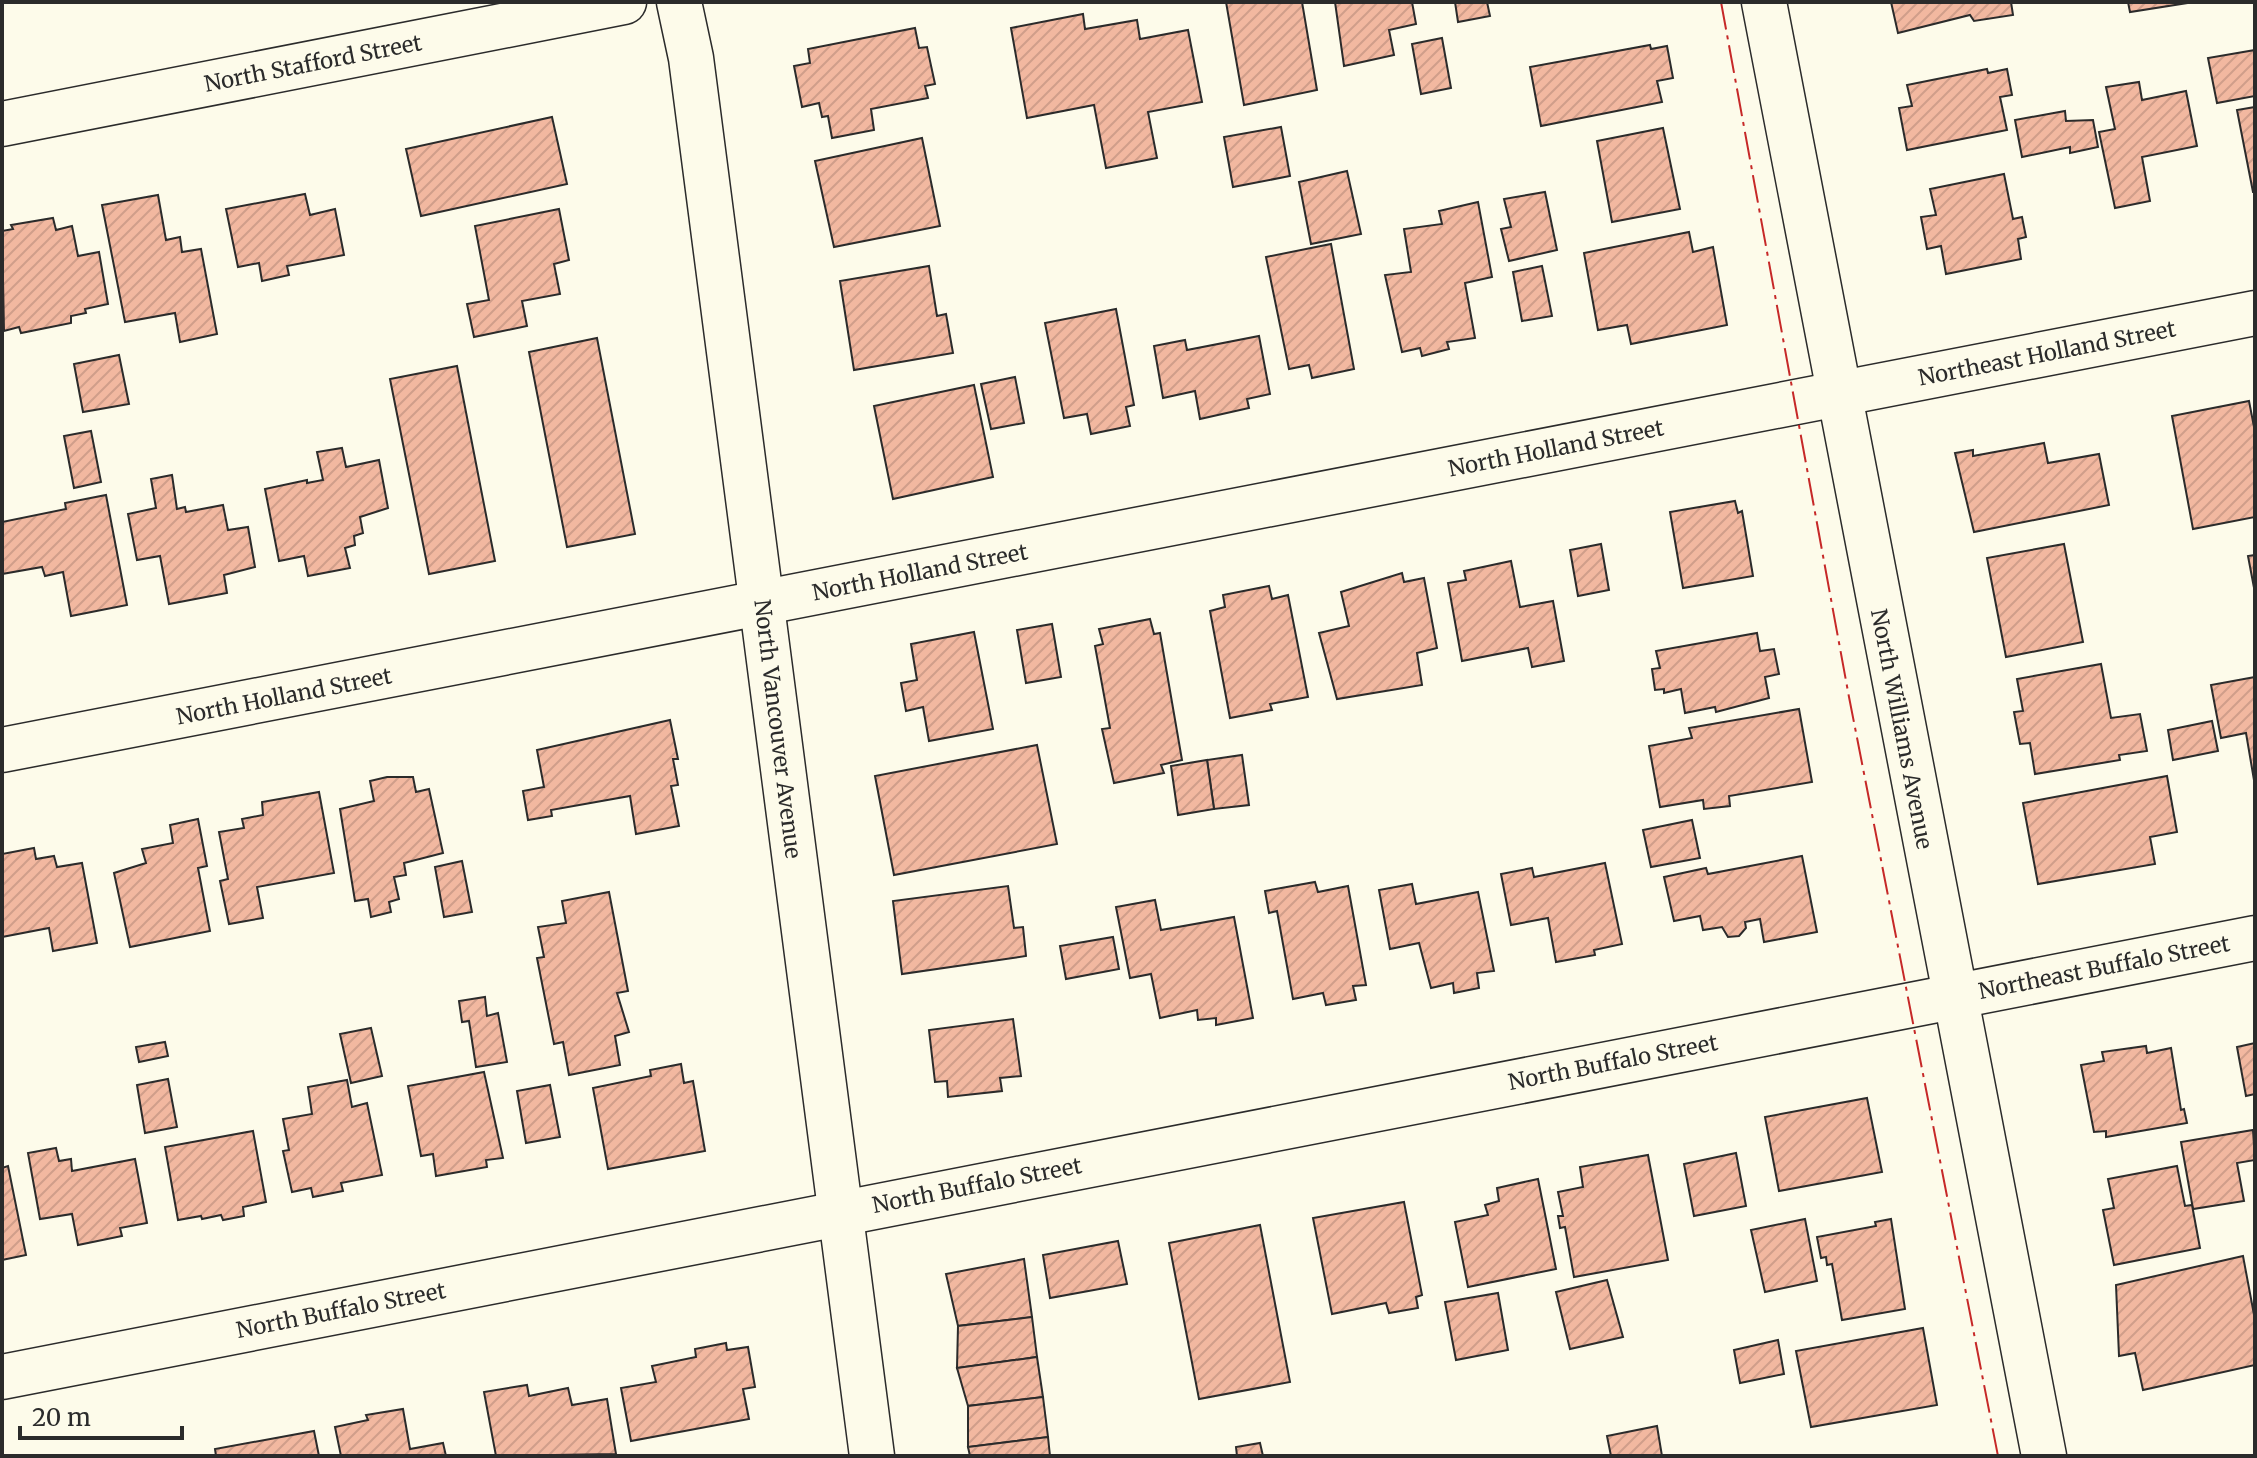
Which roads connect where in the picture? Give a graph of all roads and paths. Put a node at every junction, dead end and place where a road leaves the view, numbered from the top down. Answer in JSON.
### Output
{"nodes":[{"id":1,"x":624,"y":2,"type":"edge"},
{"id":2,"x":679,"y":2,"type":"edge"},
{"id":3,"x":1764,"y":2,"type":"edge"},
{"id":4,"x":2,"y":124,"type":"edge"},
{"id":5,"x":2255,"y":313,"type":"edge"},
{"id":6,"x":1838,"y":393,"type":"junction"},
{"id":7,"x":762,"y":603,"type":"junction"},
{"id":8,"x":2,"y":750,"type":"edge"},
{"id":9,"x":2255,"y":938,"type":"edge"},
{"id":10,"x":1953,"y":996,"type":"junction"},
{"id":11,"x":840,"y":1211,"type":"junction"},
{"id":12,"x":2,"y":1377,"type":"edge"},
{"id":13,"x":872,"y":1456,"type":"edge"},
{"id":14,"x":2044,"y":1456,"type":"edge"}],
"edges":[{"from":1,"to":4,"type":"street","name":"North Stafford Street"},
{"from":2,"to":7,"type":"street","name":"North Vancouver Avenue"},
{"from":3,"to":6,"type":"street","name":"North Williams Avenue"},
{"from":5,"to":6,"type":"street","name":"Northeast Holland Street"},
{"from":6,"to":7,"type":"street","name":"North Holland Street"},
{"from":6,"to":10,"type":"street","name":"North Williams Avenue"},
{"from":7,"to":8,"type":"street","name":"North Holland Street"},
{"from":7,"to":11,"type":"street","name":"North Vancouver Avenue"},
{"from":9,"to":10,"type":"street","name":"Northeast Buffalo Street"},
{"from":10,"to":11,"type":"street","name":"North Buffalo Street"},
{"from":10,"to":14,"type":"street","name":"North Williams Avenue"},
{"from":11,"to":12,"type":"street","name":"North Buffalo Street"},
{"from":11,"to":13,"type":"street","name":"North Vancouver Avenue"}]}
